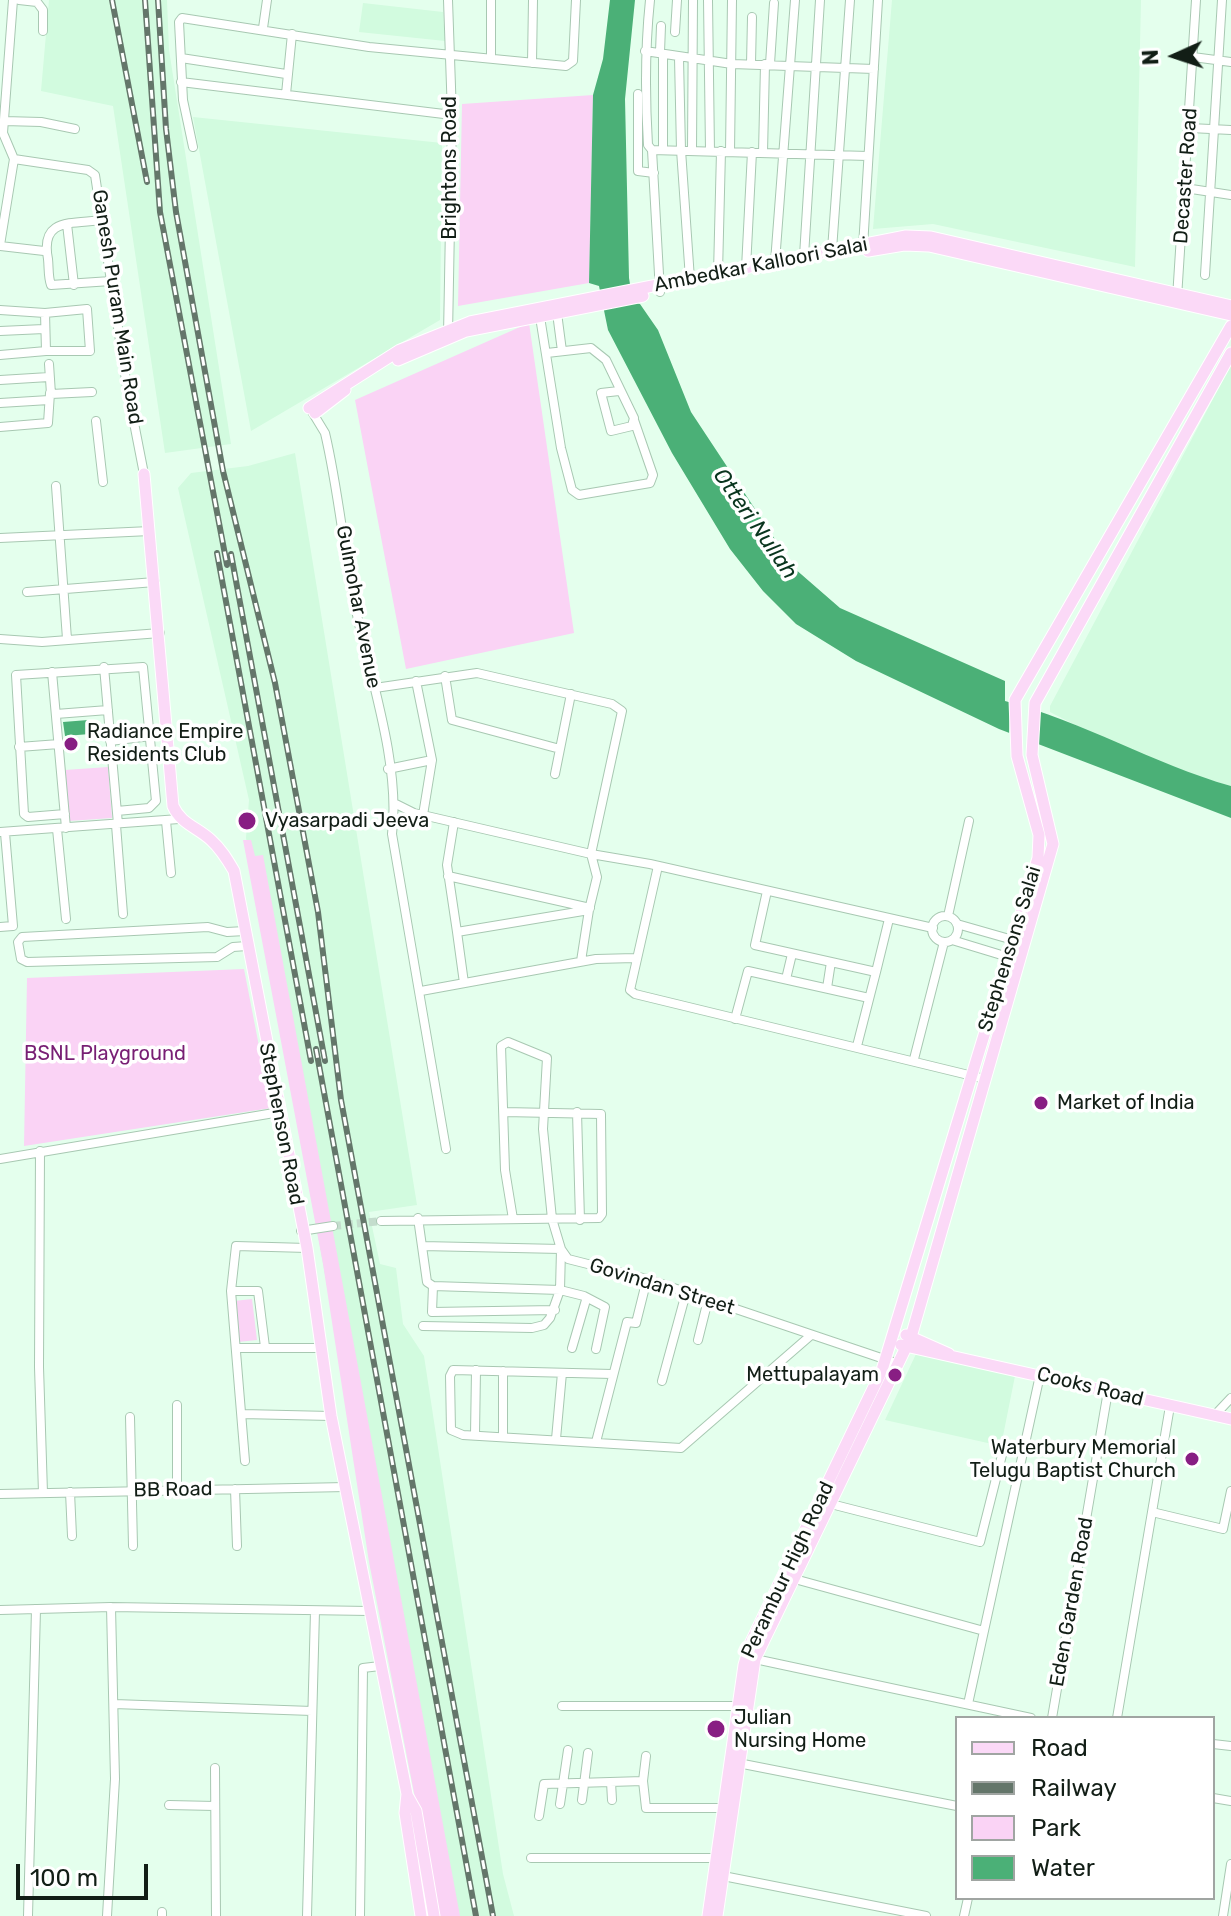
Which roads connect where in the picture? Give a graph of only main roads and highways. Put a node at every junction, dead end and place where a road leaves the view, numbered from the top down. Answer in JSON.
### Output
{"nodes":[{"id":1,"x":864,"y":248,"type":"junction"},
{"id":2,"x":659,"y":289,"type":"junction"},
{"id":3,"x":1177,"y":298,"type":"junction"},
{"id":4,"x":593,"y":302,"type":"junction"},
{"id":5,"x":1231,"y":306,"type":"edge"},
{"id":6,"x":1231,"y":315,"type":"edge"},
{"id":7,"x":1231,"y":326,"type":"edge"},
{"id":8,"x":448,"y":332,"type":"junction"},
{"id":9,"x":1231,"y":353,"type":"edge"},
{"id":10,"x":312,"y":410,"type":"road end"},
{"id":11,"x":144,"y":474,"type":"road end"},
{"id":12,"x":893,"y":1337,"type":"junction"},
{"id":13,"x":909,"y":1342,"type":"junction"},
{"id":14,"x":1231,"y":1419,"type":"edge"},
{"id":15,"x":818,"y":1515,"type":"junction"},
{"id":16,"x":788,"y":1577,"type":"junction"},
{"id":17,"x":743,"y":1706,"type":"junction"},
{"id":18,"x":407,"y":1794,"type":"junction"},
{"id":19,"x":719,"y":1875,"type":"junction"},
{"id":20,"x":421,"y":1916,"type":"edge"},
{"id":21,"x":434,"y":1916,"type":"edge"},
{"id":22,"x":708,"y":1916,"type":"edge"},
{"id":23,"x":717,"y":1916,"type":"edge"}],
"edges":[{"from":1,"to":2,"type":"main road","name":"Ambedkar Kalloori Salai"},
{"from":1,"to":2,"type":"main road","name":"Ambedkar Kalloori Salai"},
{"from":1,"to":3,"type":"main road","name":"Ambedkar Kalloori Salai"},
{"from":2,"to":4,"type":"main road","name":"Ambedkar Kalloori Salai"},
{"from":3,"to":5,"type":"main road","name":"Ambedkar Kalloori Salai"},
{"from":3,"to":6,"type":"main road","name":"Ambedkar Kalloori Salai"},
{"from":4,"to":8,"type":"main road","name":"Ambedkar Kalloori Salai"},
{"from":4,"to":8,"type":"main road","name":"Ambedkar Kalloori Salai"},
{"from":7,"to":12,"type":"main road","name":"Stephensons Salai"},
{"from":8,"to":10,"type":"main road","name":"Ambedkar Kalloori Salai"},
{"from":9,"to":13,"type":"main road","name":"Stephensons Salai"},
{"from":11,"to":18,"type":"main road","name":"Stephenson Road"},
{"from":12,"to":13,"type":"main road","name":"Cooks Road"},
{"from":12,"to":15,"type":"main road","name":"Perambur High Road"},
{"from":13,"to":14,"type":"main road","name":"Cooks Road"},
{"from":13,"to":15,"type":"main road","name":"Perambur High Road"},
{"from":15,"to":16,"type":"main road","name":"Perambur High Road"},
{"from":16,"to":17,"type":"main road","name":"Perambur High Road"},
{"from":16,"to":17,"type":"main road","name":"Perambur High Road"},
{"from":17,"to":19,"type":"main road","name":"Perambur High Road"},
{"from":17,"to":19,"type":"main road","name":"Perambur High Road"},
{"from":18,"to":20,"type":"main road"},
{"from":18,"to":21,"type":"main road"},
{"from":19,"to":22,"type":"main road","name":"Perambur High Road"},
{"from":19,"to":23,"type":"main road","name":"Perambur High Road"}]}
